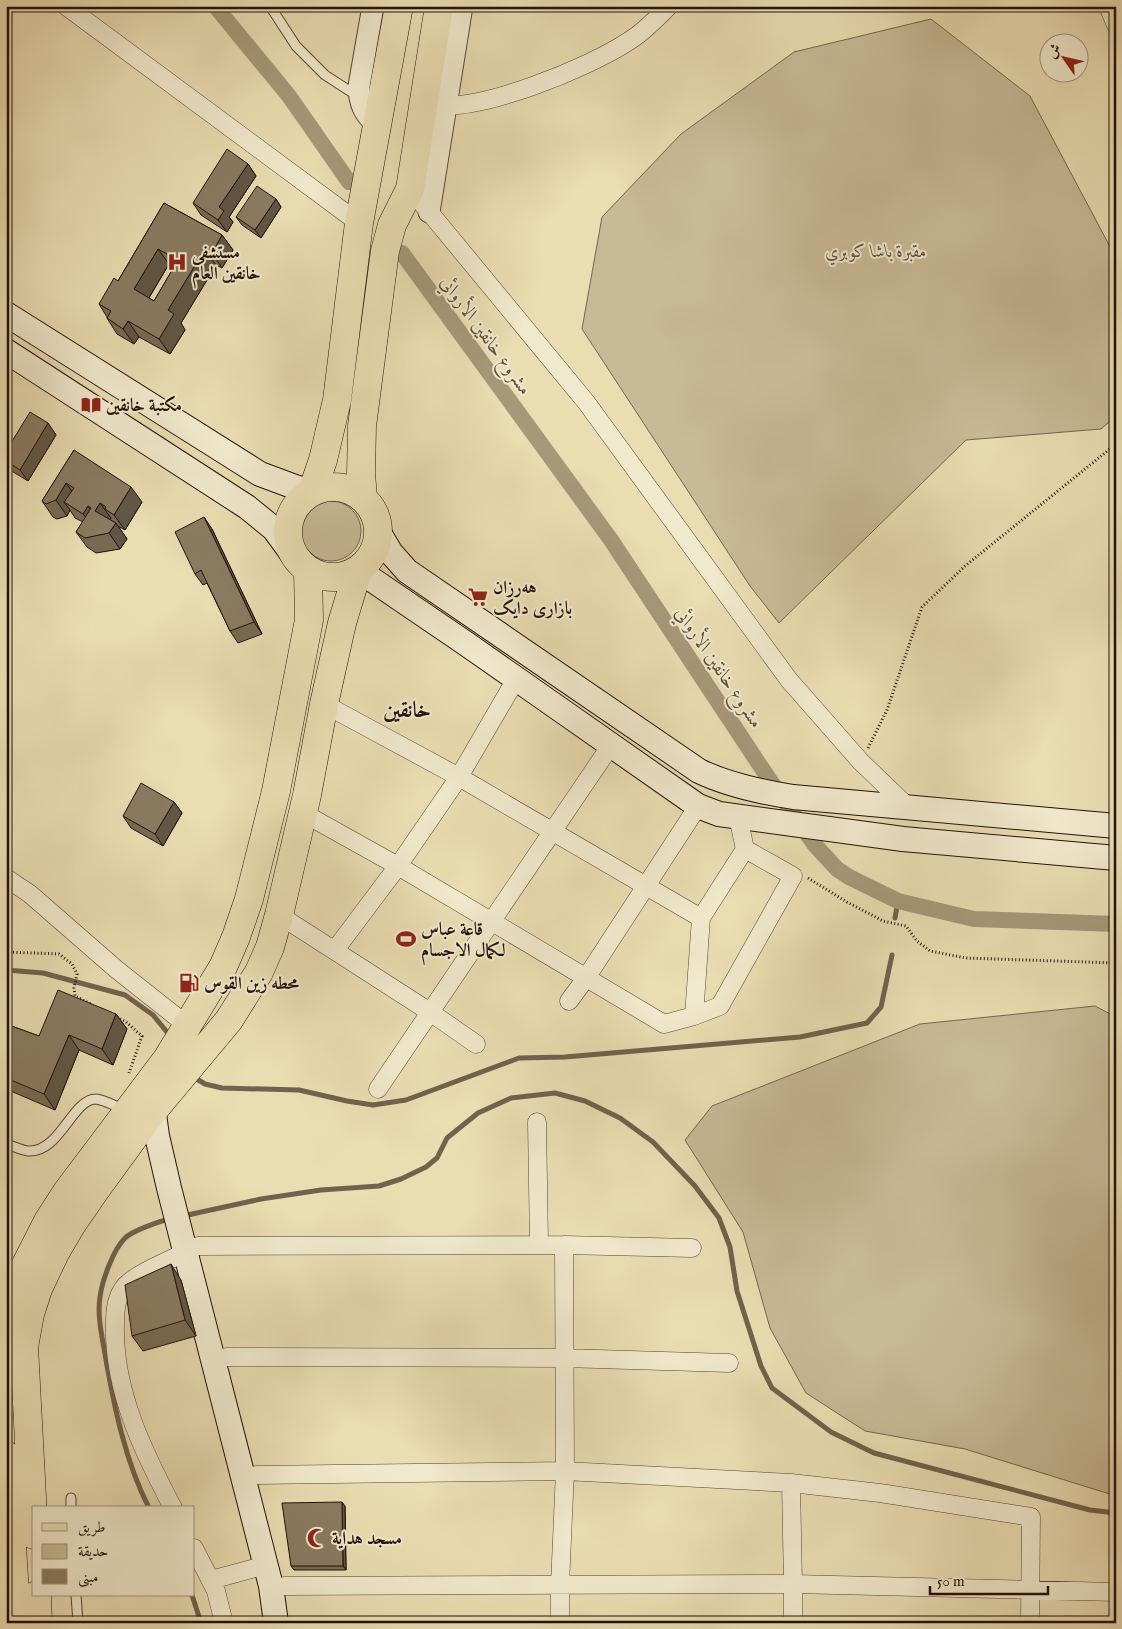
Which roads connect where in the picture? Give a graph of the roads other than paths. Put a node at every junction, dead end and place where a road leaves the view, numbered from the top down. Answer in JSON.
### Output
{"nodes":[{"id":1,"x":66,"y":6,"type":"edge"},
{"id":2,"x":270,"y":6,"type":"edge"},
{"id":3,"x":373,"y":6,"type":"edge"},
{"id":4,"x":399,"y":6,"type":"edge"},
{"id":5,"x":439,"y":6,"type":"edge"},
{"id":6,"x":462,"y":6,"type":"edge"},
{"id":7,"x":669,"y":6,"type":"edge"},
{"id":8,"x":1108,"y":6,"type":"edge"},
{"id":9,"x":1116,"y":25,"type":"edge"},
{"id":10,"x":359,"y":97,"type":"junction"},
{"id":11,"x":434,"y":106,"type":"junction"},
{"id":12,"x":377,"y":125,"type":"junction"},
{"id":13,"x":410,"y":189,"type":"junction"},
{"id":14,"x":429,"y":212,"type":"junction"},
{"id":15,"x":359,"y":223,"type":"junction"},
{"id":16,"x":6,"y":314,"type":"edge"},
{"id":17,"x":6,"y":351,"type":"edge"},
{"id":18,"x":312,"y":492,"type":"junction"},
{"id":19,"x":363,"y":498,"type":"junction"},
{"id":20,"x":378,"y":531,"type":"junction"},
{"id":21,"x":301,"y":563,"type":"junction"},
{"id":22,"x":358,"y":570,"type":"junction"},
{"id":23,"x":516,"y":679,"type":"junction"},
{"id":24,"x":324,"y":704,"type":"junction"},
{"id":25,"x":611,"y":745,"type":"junction"},
{"id":26,"x":711,"y":777,"type":"junction"},
{"id":27,"x":458,"y":778,"type":"junction"},
{"id":28,"x":276,"y":791,"type":"junction"},
{"id":29,"x":305,"y":804,"type":"junction"},
{"id":30,"x":698,"y":806,"type":"junction"},
{"id":31,"x":909,"y":808,"type":"junction"},
{"id":32,"x":738,"y":817,"type":"junction"},
{"id":33,"x":1116,"y":826,"type":"edge"},
{"id":34,"x":553,"y":831,"type":"junction"},
{"id":35,"x":745,"y":849,"type":"junction"},
{"id":36,"x":1116,"y":858,"type":"edge"},
{"id":37,"x":398,"y":866,"type":"junction"},
{"id":38,"x":6,"y":878,"type":"edge"},
{"id":39,"x":645,"y":885,"type":"junction"},
{"id":40,"x":279,"y":915,"type":"junction"},
{"id":41,"x":701,"y":918,"type":"junction"},
{"id":42,"x":491,"y":922,"type":"junction"},
{"id":43,"x":236,"y":937,"type":"junction"},
{"id":44,"x":270,"y":947,"type":"junction"},
{"id":45,"x":335,"y":950,"type":"junction"},
{"id":46,"x":586,"y":978,"type":"junction"},
{"id":47,"x":569,"y":1001,"type":"dead end"},
{"id":48,"x":430,"y":1012,"type":"junction"},
{"id":49,"x":694,"y":1016,"type":"junction"},
{"id":50,"x":476,"y":1044,"type":"dead end"},
{"id":51,"x":165,"y":1075,"type":"junction"},
{"id":52,"x":378,"y":1089,"type":"dead end"},
{"id":53,"x":536,"y":1122,"type":"dead end"},
{"id":54,"x":6,"y":1144,"type":"edge"},
{"id":55,"x":538,"y":1244,"type":"junction"},
{"id":56,"x":564,"y":1244,"type":"junction"},
{"id":57,"x":191,"y":1245,"type":"junction"},
{"id":58,"x":692,"y":1248,"type":"dead end"},
{"id":59,"x":6,"y":1342,"type":"edge"},
{"id":60,"x":226,"y":1357,"type":"junction"},
{"id":61,"x":564,"y":1358,"type":"junction"},
{"id":62,"x":729,"y":1363,"type":"dead end"},
{"id":63,"x":6,"y":1455,"type":"edge"},
{"id":64,"x":565,"y":1471,"type":"junction"},
{"id":65,"x":256,"y":1475,"type":"junction"},
{"id":66,"x":790,"y":1483,"type":"junction"},
{"id":67,"x":71,"y":1498,"type":"dead end"},
{"id":68,"x":32,"y":1506,"type":"edge"},
{"id":69,"x":71,"y":1506,"type":"edge"},
{"id":70,"x":172,"y":1506,"type":"edge"},
{"id":71,"x":195,"y":1550,"type":"edge"},
{"id":72,"x":266,"y":1565,"type":"junction"},
{"id":73,"x":210,"y":1580,"type":"junction"},
{"id":74,"x":793,"y":1584,"type":"junction"},
{"id":75,"x":560,"y":1585,"type":"junction"},
{"id":76,"x":284,"y":1586,"type":"junction"},
{"id":77,"x":1030,"y":1590,"type":"junction"},
{"id":78,"x":1116,"y":1592,"type":"edge"},
{"id":79,"x":37,"y":1596,"type":"edge"},
{"id":80,"x":76,"y":1596,"type":"edge"},
{"id":81,"x":17,"y":1623,"type":"edge"},
{"id":82,"x":38,"y":1623,"type":"edge"},
{"id":83,"x":78,"y":1623,"type":"edge"},
{"id":84,"x":224,"y":1623,"type":"edge"},
{"id":85,"x":276,"y":1623,"type":"edge"},
{"id":86,"x":288,"y":1623,"type":"edge"},
{"id":87,"x":560,"y":1623,"type":"edge"},
{"id":88,"x":793,"y":1623,"type":"edge"},
{"id":89,"x":1030,"y":1623,"type":"edge"}],
"edges":[{"from":1,"to":15,"type":"street"},
{"from":2,"to":10,"type":"lane"},
{"from":3,"to":10,"type":"street"},
{"from":4,"to":12,"type":"main road"},
{"from":5,"to":11,"type":"main road"},
{"from":6,"to":11,"type":"street"},
{"from":7,"to":11,"type":"street"},
{"from":8,"to":9,"type":"street"},
{"from":10,"to":12,"type":"street"},
{"from":11,"to":13,"type":"main road"},
{"from":11,"to":14,"type":"street"},
{"from":12,"to":15,"type":"main road"},
{"from":13,"to":14,"type":"street"},
{"from":13,"to":19,"type":"main road"},
{"from":14,"to":31,"type":"street"},
{"from":15,"to":18,"type":"main road"},
{"from":16,"to":18,"type":"main road"},
{"from":17,"to":21,"type":"main road"},
{"from":18,"to":19,"type":"main road"},
{"from":18,"to":21,"type":"main road"},
{"from":19,"to":20,"type":"main road"},
{"from":20,"to":22,"type":"main road"},
{"from":20,"to":26,"type":"main road"},
{"from":21,"to":22,"type":"main road"},
{"from":21,"to":28,"type":"main road"},
{"from":22,"to":23,"type":"main road"},
{"from":22,"to":24,"type":"main road"},
{"from":23,"to":25,"type":"main road"},
{"from":23,"to":27,"type":"street"},
{"from":24,"to":27,"type":"street"},
{"from":24,"to":29,"type":"main road"},
{"from":25,"to":30,"type":"main road"},
{"from":25,"to":34,"type":"street"},
{"from":26,"to":30,"type":"main road"},
{"from":26,"to":31,"type":"main road"},
{"from":27,"to":34,"type":"street"},
{"from":27,"to":37,"type":"street"},
{"from":28,"to":29,"type":"main road"},
{"from":28,"to":43,"type":"main road"},
{"from":29,"to":37,"type":"street"},
{"from":29,"to":40,"type":"main road"},
{"from":30,"to":32,"type":"main road"},
{"from":30,"to":39,"type":"street"},
{"from":31,"to":33,"type":"main road"},
{"from":32,"to":35,"type":"street"},
{"from":32,"to":36,"type":"main road"},
{"from":34,"to":39,"type":"street"},
{"from":34,"to":42,"type":"street"},
{"from":35,"to":41,"type":"street"},
{"from":35,"to":49,"type":"street"},
{"from":37,"to":42,"type":"street"},
{"from":37,"to":45,"type":"street"},
{"from":38,"to":51,"type":"street"},
{"from":39,"to":41,"type":"street"},
{"from":39,"to":46,"type":"street"},
{"from":40,"to":44,"type":"main road"},
{"from":40,"to":45,"type":"street"},
{"from":41,"to":49,"type":"street"},
{"from":42,"to":46,"type":"street"},
{"from":42,"to":48,"type":"street"},
{"from":43,"to":44,"type":"main road"},
{"from":43,"to":51,"type":"main road"},
{"from":44,"to":51,"type":"main road"},
{"from":45,"to":48,"type":"street"},
{"from":46,"to":47,"type":"street"},
{"from":46,"to":49,"type":"street"},
{"from":48,"to":50,"type":"street"},
{"from":48,"to":52,"type":"street"},
{"from":51,"to":54,"type":"lane"},
{"from":51,"to":57,"type":"main road"},
{"from":51,"to":59,"type":"main road"},
{"from":51,"to":68,"type":"main road"},
{"from":53,"to":55,"type":"street"},
{"from":55,"to":56,"type":"street"},
{"from":55,"to":57,"type":"street"},
{"from":56,"to":58,"type":"street"},
{"from":56,"to":61,"type":"street"},
{"from":57,"to":60,"type":"main road"},
{"from":57,"to":70,"type":"street"},
{"from":57,"to":72,"type":"main road"},
{"from":60,"to":61,"type":"street"},
{"from":60,"to":65,"type":"main road"},
{"from":61,"to":62,"type":"street"},
{"from":61,"to":64,"type":"street"},
{"from":63,"to":81,"type":"main road"},
{"from":64,"to":65,"type":"street"},
{"from":64,"to":66,"type":"street"},
{"from":64,"to":75,"type":"street"},
{"from":65,"to":76,"type":"main road"},
{"from":66,"to":74,"type":"street"},
{"from":66,"to":77,"type":"street"},
{"from":67,"to":69,"type":"lane"},
{"from":71,"to":73,"type":"street"},
{"from":72,"to":73,"type":"street"},
{"from":72,"to":85,"type":"main road"},
{"from":73,"to":84,"type":"street"},
{"from":74,"to":75,"type":"street"},
{"from":74,"to":77,"type":"street"},
{"from":74,"to":88,"type":"street"},
{"from":75,"to":76,"type":"street"},
{"from":75,"to":87,"type":"street"},
{"from":76,"to":86,"type":"main road"},
{"from":77,"to":78,"type":"street"},
{"from":77,"to":89,"type":"street"},
{"from":79,"to":82,"type":"main road"},
{"from":80,"to":83,"type":"lane"}]}
